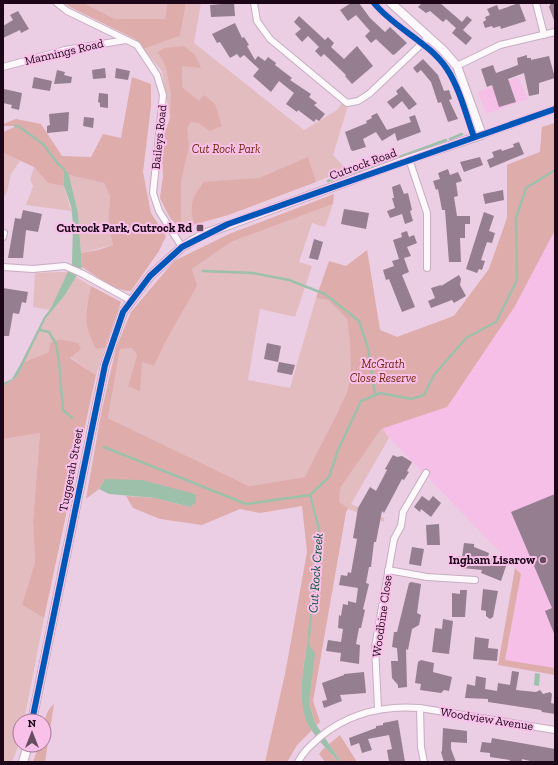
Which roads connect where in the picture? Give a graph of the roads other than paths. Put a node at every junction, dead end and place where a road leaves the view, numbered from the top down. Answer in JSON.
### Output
{"nodes":[{"id":1,"x":57,"y":3,"type":"edge"},
{"id":2,"x":254,"y":3,"type":"edge"},
{"id":3,"x":391,"y":3,"type":"edge"},
{"id":4,"x":536,"y":3,"type":"edge"},
{"id":5,"x":555,"y":32,"type":"edge"},
{"id":6,"x":544,"y":35,"type":"junction"},
{"id":7,"x":429,"y":37,"type":"junction"},
{"id":8,"x":126,"y":40,"type":"junction"},
{"id":9,"x":457,"y":66,"type":"junction"},
{"id":10,"x":3,"y":67,"type":"edge"},
{"id":11,"x":555,"y":109,"type":"edge"},
{"id":12,"x":482,"y":134,"type":"junction"},
{"id":13,"x":409,"y":159,"type":"junction"},
{"id":14,"x":182,"y":247,"type":"junction"},
{"id":15,"x":3,"y":267,"type":"edge"},
{"id":16,"x":427,"y":268,"type":"dead end"},
{"id":17,"x":132,"y":301,"type":"junction"},
{"id":18,"x":426,"y":473,"type":"dead end"},
{"id":19,"x":388,"y":570,"type":"junction"},
{"id":20,"x":475,"y":580,"type":"dead end"},
{"id":21,"x":378,"y":708,"type":"junction"},
{"id":22,"x":420,"y":708,"type":"junction"},
{"id":23,"x":34,"y":713,"type":"edge"},
{"id":24,"x":555,"y":730,"type":"edge"},
{"id":25,"x":298,"y":762,"type":"edge"},
{"id":26,"x":424,"y":762,"type":"edge"}],
"edges":[{"from":1,"to":8,"type":"street","name":"Baileys Road"},
{"from":2,"to":7,"type":"street"},
{"from":3,"to":7,"type":"street"},
{"from":4,"to":6,"type":"street"},
{"from":5,"to":6,"type":"street"},
{"from":6,"to":9,"type":"street"},
{"from":7,"to":9,"type":"street"},
{"from":8,"to":10,"type":"street","name":"Mannings Road"},
{"from":8,"to":14,"type":"street","name":"Baileys Road"},
{"from":9,"to":12,"type":"street"},
{"from":11,"to":12,"type":"street","name":"Cutrock Road"},
{"from":12,"to":13,"type":"street","name":"Cutrock Road"},
{"from":13,"to":14,"type":"street","name":"Cutrock Road"},
{"from":13,"to":16,"type":"street"},
{"from":14,"to":17,"type":"street","name":"Tuggerah Street"},
{"from":15,"to":17,"type":"street"},
{"from":17,"to":23,"type":"street","name":"Tuggerah Street"},
{"from":18,"to":19,"type":"street","name":"Woodbine Close"},
{"from":19,"to":20,"type":"street"},
{"from":19,"to":21,"type":"street","name":"Woodbine Close"},
{"from":21,"to":22,"type":"street","name":"Woodview Avenue"},
{"from":21,"to":25,"type":"street","name":"Woodview Avenue"},
{"from":22,"to":24,"type":"street","name":"Woodview Avenue"},
{"from":22,"to":26,"type":"street"}]}
